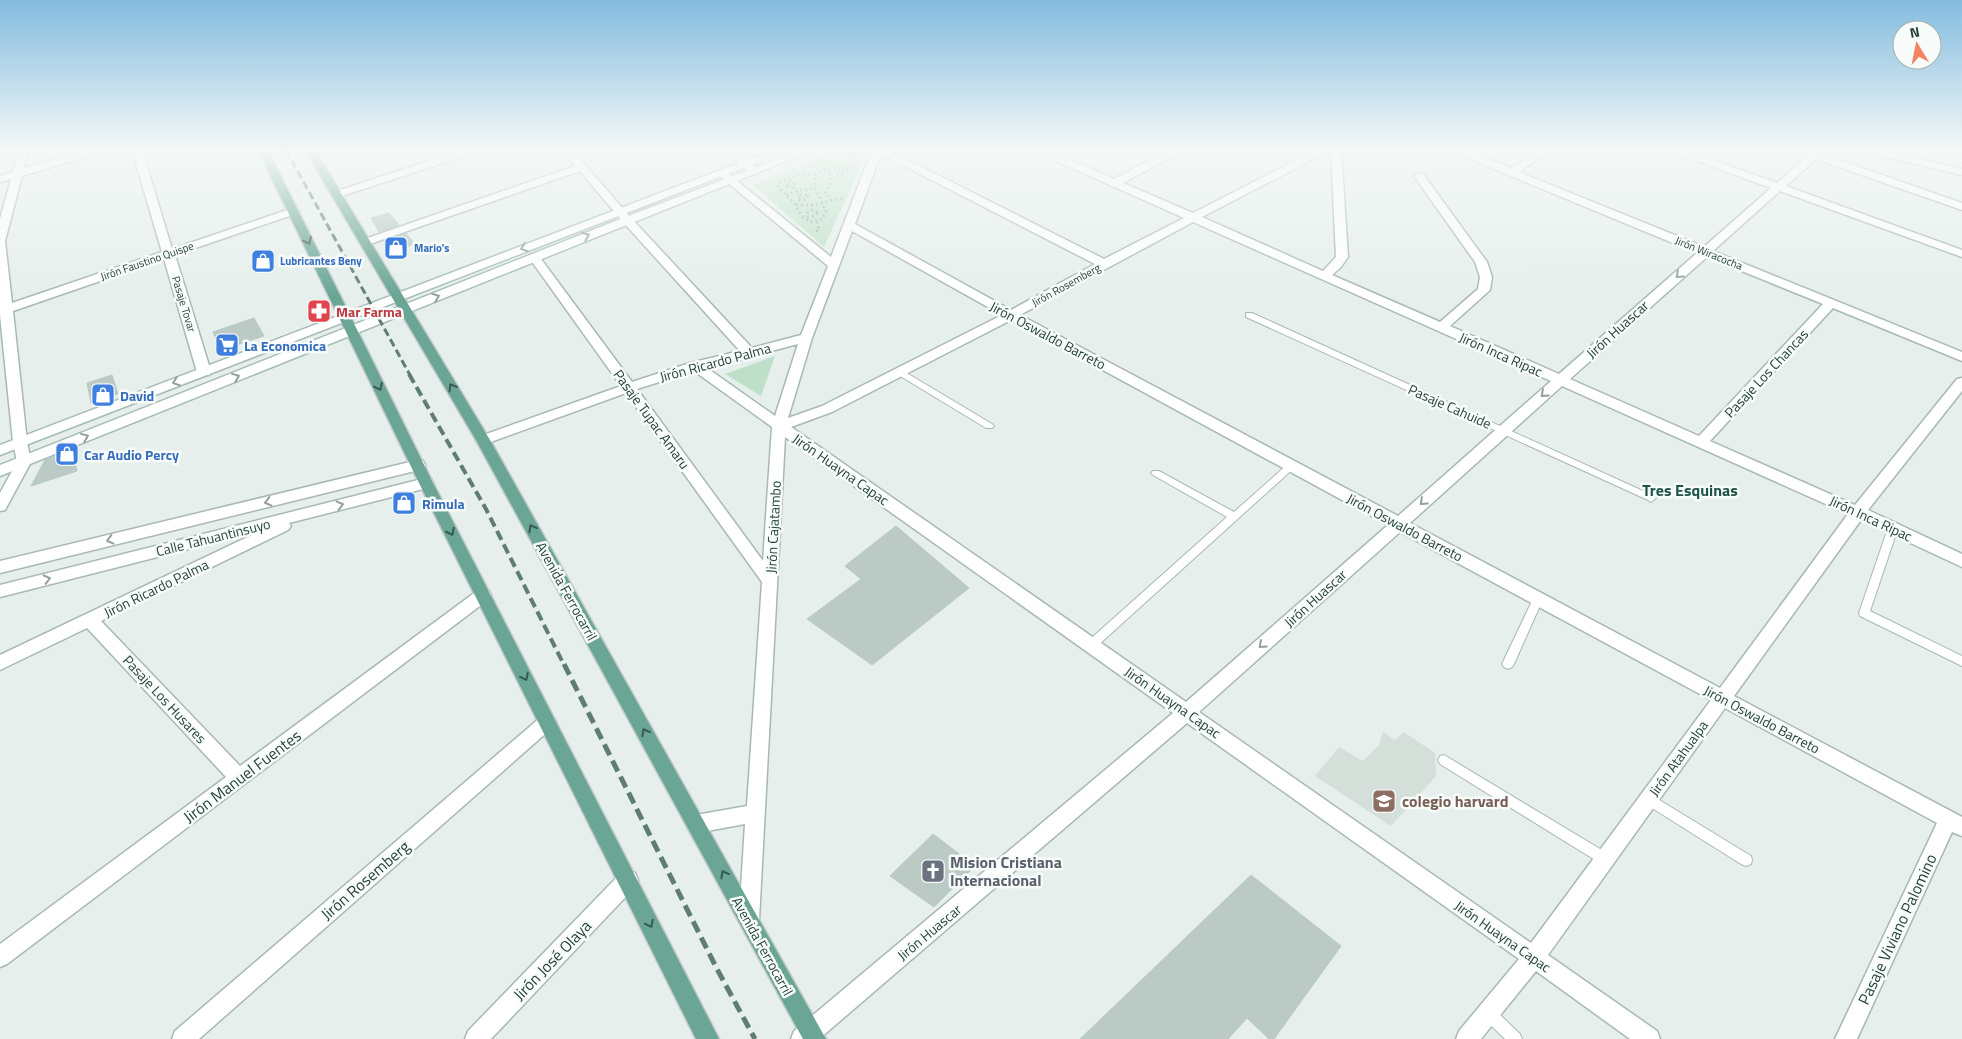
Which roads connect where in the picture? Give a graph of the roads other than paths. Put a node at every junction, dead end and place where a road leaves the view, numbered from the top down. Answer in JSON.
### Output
{"nodes":[{"id":1,"x":10,"y":198,"type":"edge"},
{"id":2,"x":152,"y":198,"type":"edge"},
{"id":3,"x":288,"y":198,"type":"edge"},
{"id":4,"x":341,"y":198,"type":"edge"},
{"id":5,"x":491,"y":198,"type":"edge"},
{"id":6,"x":610,"y":198,"type":"edge"},
{"id":7,"x":668,"y":198,"type":"edge"},
{"id":8,"x":752,"y":198,"type":"edge"},
{"id":9,"x":859,"y":198,"type":"edge"},
{"id":10,"x":975,"y":198,"type":"edge"},
{"id":11,"x":1150,"y":198,"type":"edge"},
{"id":12,"x":1230,"y":198,"type":"edge"},
{"id":13,"x":1339,"y":198,"type":"edge"},
{"id":14,"x":1435,"y":198,"type":"edge"},
{"id":15,"x":1577,"y":198,"type":"edge"},
{"id":16,"x":1765,"y":198,"type":"edge"},
{"id":17,"x":1810,"y":198,"type":"edge"},
{"id":18,"x":1940,"y":198,"type":"edge"},
{"id":19,"x":1962,"y":207,"type":"edge"},
{"id":20,"x":294,"y":211,"type":"junction"},
{"id":21,"x":624,"y":215,"type":"junction"},
{"id":22,"x":1193,"y":218,"type":"junction"},
{"id":23,"x":849,"y":225,"type":"junction"},
{"id":24,"x":0,"y":241,"type":"edge"},
{"id":25,"x":366,"y":242,"type":"junction"},
{"id":26,"x":1705,"y":251,"type":"junction"},
{"id":27,"x":169,"y":254,"type":"junction"},
{"id":28,"x":1962,"y":254,"type":"edge"},
{"id":29,"x":534,"y":257,"type":"junction"},
{"id":30,"x":1104,"y":264,"type":"junction"},
{"id":31,"x":834,"y":265,"type":"junction"},
{"id":32,"x":1324,"y":276,"type":"junction"},
{"id":33,"x":401,"y":303,"type":"junction"},
{"id":34,"x":1831,"y":303,"type":"junction"},
{"id":35,"x":3,"y":310,"type":"edge"},
{"id":36,"x":1011,"y":315,"type":"junction"},
{"id":37,"x":1249,"y":315,"type":"dead end"},
{"id":38,"x":349,"y":324,"type":"junction"},
{"id":39,"x":1442,"y":327,"type":"junction"},
{"id":40,"x":806,"y":338,"type":"junction"},
{"id":41,"x":749,"y":353,"type":"junction"},
{"id":42,"x":1962,"y":357,"type":"edge"},
{"id":43,"x":695,"y":366,"type":"junction"},
{"id":44,"x":204,"y":372,"type":"junction"},
{"id":45,"x":900,"y":372,"type":"junction"},
{"id":46,"x":1560,"y":380,"type":"junction"},
{"id":47,"x":1962,"y":382,"type":"edge"},
{"id":48,"x":629,"y":387,"type":"junction"},
{"id":49,"x":1956,"y":401,"type":"edge"},
{"id":50,"x":779,"y":426,"type":"junction"},
{"id":51,"x":990,"y":426,"type":"dead end"},
{"id":52,"x":1503,"y":431,"type":"junction"},
{"id":53,"x":484,"y":440,"type":"junction"},
{"id":54,"x":20,"y":442,"type":"junction"},
{"id":55,"x":1702,"y":442,"type":"junction"},
{"id":56,"x":0,"y":450,"type":"edge"},
{"id":57,"x":24,"y":462,"type":"junction"},
{"id":58,"x":418,"y":465,"type":"junction"},
{"id":59,"x":1291,"y":466,"type":"junction"},
{"id":60,"x":0,"y":471,"type":"edge"},
{"id":61,"x":1156,"y":473,"type":"dead end"},
{"id":62,"x":426,"y":483,"type":"junction"},
{"id":63,"x":1651,"y":498,"type":"dead end"},
{"id":64,"x":0,"y":506,"type":"edge"},
{"id":65,"x":312,"y":512,"type":"junction"},
{"id":66,"x":1858,"y":512,"type":"junction"},
{"id":67,"x":1234,"y":517,"type":"junction"},
{"id":68,"x":1399,"y":524,"type":"junction"},
{"id":69,"x":1894,"y":528,"type":"junction"},
{"id":70,"x":1962,"y":561,"type":"edge"},
{"id":71,"x":0,"y":566,"type":"edge"},
{"id":72,"x":770,"y":582,"type":"junction"},
{"id":73,"x":0,"y":591,"type":"edge"},
{"id":74,"x":483,"y":595,"type":"junction"},
{"id":75,"x":1538,"y":599,"type":"junction"},
{"id":76,"x":90,"y":620,"type":"junction"},
{"id":77,"x":1091,"y":645,"type":"junction"},
{"id":78,"x":1962,"y":661,"type":"edge"},
{"id":79,"x":0,"y":663,"type":"edge"},
{"id":80,"x":1508,"y":664,"type":"dead end"},
{"id":81,"x":1722,"y":698,"type":"junction"},
{"id":82,"x":1187,"y":712,"type":"junction"},
{"id":83,"x":548,"y":722,"type":"junction"},
{"id":84,"x":1444,"y":760,"type":"dead end"},
{"id":85,"x":239,"y":778,"type":"junction"},
{"id":86,"x":1648,"y":799,"type":"junction"},
{"id":87,"x":756,"y":813,"type":"junction"},
{"id":88,"x":1955,"y":823,"type":"edge"},
{"id":89,"x":696,"y":824,"type":"junction"},
{"id":90,"x":1605,"y":859,"type":"junction"},
{"id":91,"x":1746,"y":860,"type":"dead end"},
{"id":92,"x":628,"y":880,"type":"junction"},
{"id":93,"x":749,"y":920,"type":"junction"},
{"id":94,"x":0,"y":957,"type":"edge"},
{"id":95,"x":1533,"y":958,"type":"junction"},
{"id":96,"x":1488,"y":1013,"type":"junction"},
{"id":97,"x":810,"y":1037,"type":"edge"},
{"id":98,"x":183,"y":1039,"type":"edge"},
{"id":99,"x":476,"y":1039,"type":"edge"},
{"id":100,"x":708,"y":1039,"type":"edge"},
{"id":101,"x":1467,"y":1039,"type":"edge"},
{"id":102,"x":1515,"y":1039,"type":"edge"},
{"id":103,"x":1650,"y":1039,"type":"edge"},
{"id":104,"x":1846,"y":1039,"type":"edge"}],
"edges":[{"from":1,"to":24,"type":"street"},
{"from":2,"to":27,"type":"street","name":"Pasaje Tovar"},
{"from":3,"to":20,"type":"main road"},
{"from":4,"to":25,"type":"main road","name":"Avenida Ferrocarril"},
{"from":5,"to":25,"type":"street"},
{"from":6,"to":21,"type":"street"},
{"from":7,"to":21,"type":"street"},
{"from":8,"to":31,"type":"street"},
{"from":9,"to":23,"type":"street","name":"Jirón Cajatambo"},
{"from":10,"to":30,"type":"street"},
{"from":11,"to":22,"type":"street","name":"Jirón Inca Ripac"},
{"from":12,"to":22,"type":"street","name":"Jirón Rosemberg"},
{"from":13,"to":32,"type":"street"},
{"from":14,"to":39,"type":"street"},
{"from":15,"to":26,"type":"street","name":"Jirón Wiracocha"},
{"from":16,"to":26,"type":"street","name":"Jirón Huascar"},
{"from":17,"to":28,"type":"street"},
{"from":18,"to":19,"type":"street"},
{"from":20,"to":27,"type":"street","name":"Jirón Faustino Quispe"},
{"from":20,"to":38,"type":"main road","one_way":true},
{"from":29,"to":21,"type":"street","one_way":true},
{"from":21,"to":33,"type":"street","one_way":true},
{"from":21,"to":41,"type":"street"},
{"from":22,"to":30,"type":"street","name":"Jirón Rosemberg"},
{"from":22,"to":32,"type":"street","name":"Jirón Inca Ripac"},
{"from":23,"to":31,"type":"street","name":"Jirón Cajatambo"},
{"from":23,"to":36,"type":"street","name":"Jirón Oswaldo Barreto"},
{"from":24,"to":35,"type":"street"},
{"from":25,"to":33,"type":"main road","name":"Avenida Ferrocarril"},
{"from":26,"to":34,"type":"street","name":"Jirón Wiracocha"},
{"from":26,"to":46,"type":"street","name":"Jirón Huascar","one_way":true},
{"from":27,"to":35,"type":"street","name":"Jirón Faustino Quispe"},
{"from":27,"to":44,"type":"street","name":"Pasaje Tovar"},
{"from":33,"to":29,"type":"street","one_way":true},
{"from":29,"to":48,"type":"street","name":"Pasaje Tupac Amaru"},
{"from":30,"to":36,"type":"street","name":"Jirón Rosemberg"},
{"from":31,"to":40,"type":"street","name":"Jirón Cajatambo"},
{"from":32,"to":39,"type":"street","name":"Jirón Inca Ripac"},
{"from":33,"to":38,"type":"street"},
{"from":53,"to":33,"type":"main road","name":"Avenida Ferrocarril","one_way":true},
{"from":34,"to":42,"type":"street","name":"Jirón Wiracocha"},
{"from":34,"to":55,"type":"street","name":"Pasaje Los Chancas"},
{"from":35,"to":54,"type":"street"},
{"from":36,"to":45,"type":"street","name":"Jirón Rosemberg"},
{"from":36,"to":59,"type":"street","name":"Jirón Oswaldo Barreto"},
{"from":37,"to":52,"type":"lane","name":"Pasaje Cahuide"},
{"from":38,"to":44,"type":"street"},
{"from":57,"to":38,"type":"street","one_way":true},
{"from":38,"to":58,"type":"main road","one_way":true},
{"from":39,"to":46,"type":"street","name":"Jirón Inca Ripac"},
{"from":40,"to":41,"type":"street","name":"Jirón Ricardo Palma"},
{"from":40,"to":50,"type":"street","name":"Jirón Cajatambo"},
{"from":41,"to":43,"type":"street","name":"Jirón Ricardo Palma"},
{"from":43,"to":48,"type":"street","name":"Jirón Ricardo Palma"},
{"from":43,"to":50,"type":"street","name":"Jirón Huayna Capac"},
{"from":44,"to":54,"type":"street","one_way":true},
{"from":45,"to":50,"type":"street","name":"Jirón Rosemberg"},
{"from":45,"to":51,"type":"lane"},
{"from":46,"to":52,"type":"street","name":"Jirón Huascar","one_way":true},
{"from":46,"to":55,"type":"street","name":"Jirón Inca Ripac"},
{"from":47,"to":49,"type":"street","name":"Jirón Atahualpa"},
{"from":48,"to":53,"type":"street","name":"Jirón Ricardo Palma"},
{"from":48,"to":72,"type":"street","name":"Pasaje Tupac Amaru"},
{"from":49,"to":66,"type":"street","name":"Jirón Atahualpa"},
{"from":50,"to":72,"type":"street","name":"Jirón Cajatambo"},
{"from":50,"to":77,"type":"street","name":"Jirón Huayna Capac"},
{"from":52,"to":63,"type":"lane","name":"Pasaje Cahuide"},
{"from":52,"to":68,"type":"street","name":"Jirón Huascar","one_way":true},
{"from":89,"to":53,"type":"main road","name":"Avenida Ferrocarril","one_way":true},
{"from":54,"to":56,"type":"street"},
{"from":54,"to":57,"type":"street"},
{"from":55,"to":66,"type":"street","name":"Jirón Inca Ripac"},
{"from":57,"to":60,"type":"street"},
{"from":57,"to":64,"type":"street"},
{"from":58,"to":62,"type":"main road"},
{"from":58,"to":71,"type":"street","name":"Calle Tahuantinsuyo","one_way":true},
{"from":59,"to":67,"type":"lane"},
{"from":59,"to":68,"type":"street","name":"Jirón Oswaldo Barreto"},
{"from":61,"to":67,"type":"lane"},
{"from":65,"to":62,"type":"street","name":"Calle Tahuantinsuyo","one_way":true},
{"from":62,"to":74,"type":"main road","one_way":true},
{"from":73,"to":65,"type":"street","name":"Calle Tahuantinsuyo","one_way":true},
{"from":65,"to":76,"type":"street","name":"Jirón Ricardo Palma"},
{"from":66,"to":69,"type":"street","name":"Jirón Inca Ripac"},
{"from":66,"to":81,"type":"street","name":"Jirón Atahualpa"},
{"from":67,"to":77,"type":"lane"},
{"from":68,"to":75,"type":"street","name":"Jirón Oswaldo Barreto"},
{"from":68,"to":82,"type":"street","name":"Jirón Huascar","one_way":true},
{"from":69,"to":70,"type":"street","name":"Jirón Inca Ripac"},
{"from":69,"to":78,"type":"lane"},
{"from":72,"to":87,"type":"street","name":"Jirón Cajatambo"},
{"from":74,"to":83,"type":"main road","one_way":true},
{"from":74,"to":85,"type":"street","name":"Jirón Manuel Fuentes"},
{"from":75,"to":80,"type":"lane"},
{"from":75,"to":81,"type":"street","name":"Jirón Oswaldo Barreto"},
{"from":76,"to":79,"type":"street","name":"Jirón Ricardo Palma"},
{"from":76,"to":85,"type":"street","name":"Pasaje Los Husares"},
{"from":77,"to":82,"type":"street","name":"Jirón Huayna Capac"},
{"from":81,"to":86,"type":"street","name":"Jirón Atahualpa"},
{"from":81,"to":88,"type":"street","name":"Jirón Oswaldo Barreto"},
{"from":82,"to":95,"type":"street","name":"Jirón Huayna Capac"},
{"from":82,"to":97,"type":"street","name":"Jirón Huascar"},
{"from":83,"to":92,"type":"main road"},
{"from":83,"to":98,"type":"street","name":"Jirón Rosemberg"},
{"from":84,"to":90,"type":"lane"},
{"from":85,"to":94,"type":"street","name":"Jirón Manuel Fuentes"},
{"from":86,"to":90,"type":"street","name":"Jirón Atahualpa"},
{"from":86,"to":91,"type":"lane"},
{"from":87,"to":89,"type":"street"},
{"from":87,"to":93,"type":"street","name":"Jirón Cajatambo"},
{"from":88,"to":104,"type":"street","name":"Pasaje Viviano Palomino"},
{"from":93,"to":89,"type":"main road","name":"Avenida Ferrocarril","one_way":true},
{"from":90,"to":95,"type":"street","name":"Jirón Atahualpa"},
{"from":92,"to":99,"type":"street","name":"Jirón José Olaya"},
{"from":92,"to":100,"type":"main road","one_way":true},
{"from":93,"to":97,"type":"main road","name":"Avenida Ferrocarril"},
{"from":95,"to":96,"type":"street","name":"Jirón Atahualpa"},
{"from":95,"to":103,"type":"street","name":"Jirón Huayna Capac"},
{"from":96,"to":101,"type":"street","name":"Jirón Atahualpa"},
{"from":96,"to":102,"type":"lane"}]}
